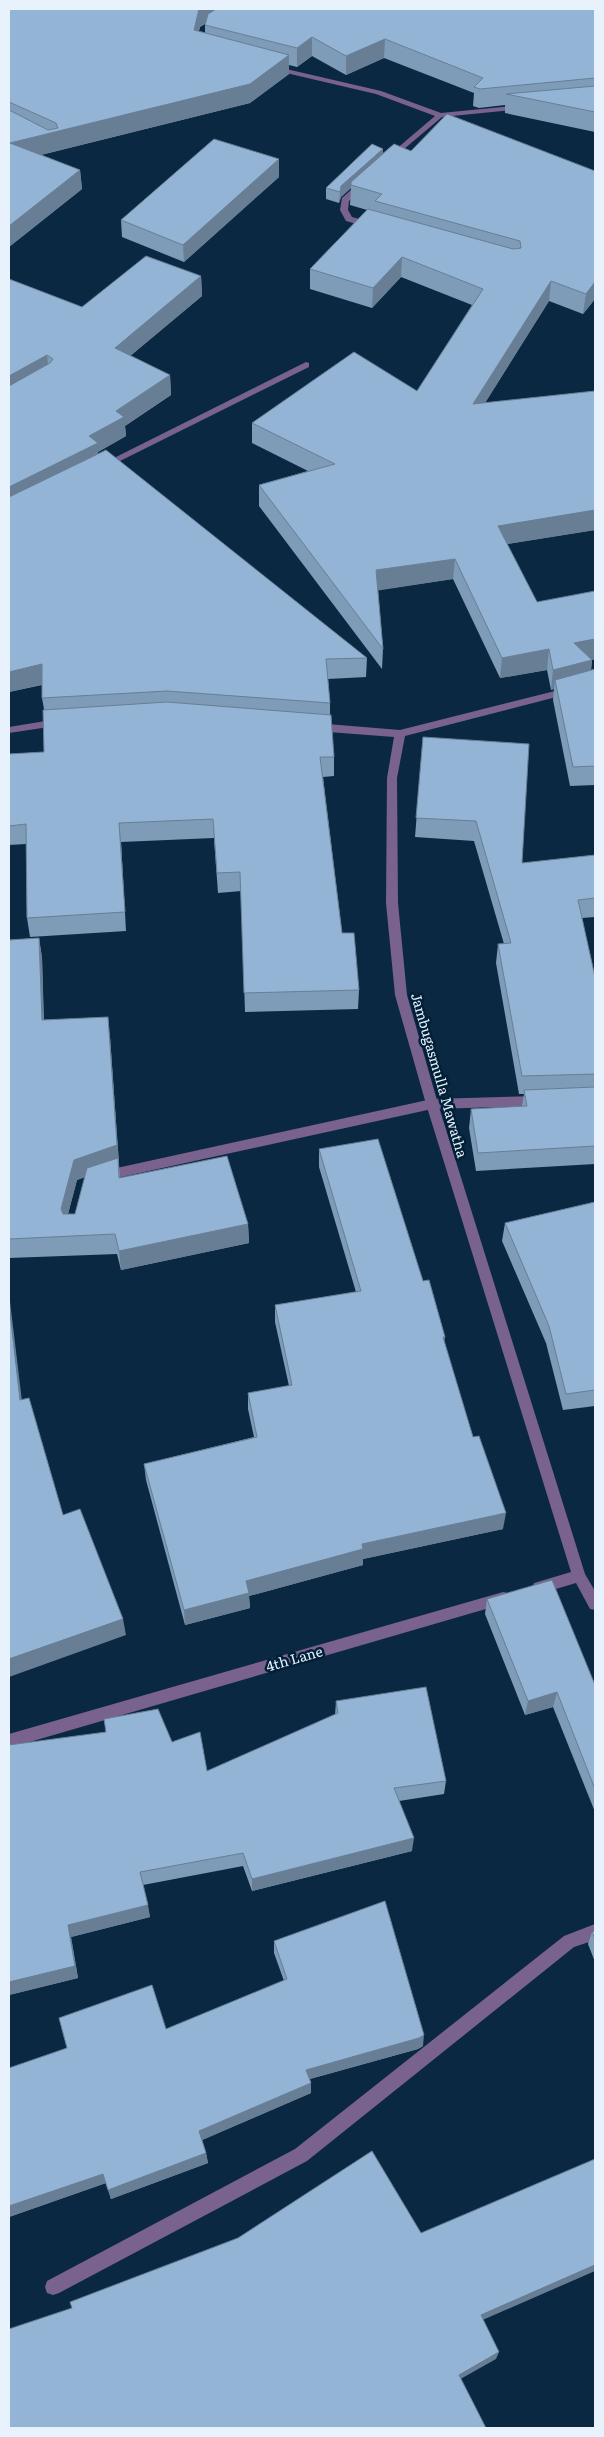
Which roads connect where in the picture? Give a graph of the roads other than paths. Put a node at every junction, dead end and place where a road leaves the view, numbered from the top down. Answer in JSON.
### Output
{"nodes":[{"id":1,"x":260,"y":65,"type":"edge"},
{"id":2,"x":527,"y":107,"type":"edge"},
{"id":3,"x":440,"y":115,"type":"junction"},
{"id":4,"x":381,"y":167,"type":"edge"},
{"id":5,"x":374,"y":174,"type":"edge"},
{"id":6,"x":377,"y":226,"type":"edge"},
{"id":7,"x":306,"y":364,"type":"dead end"},
{"id":8,"x":90,"y":473,"type":"edge"},
{"id":9,"x":595,"y":684,"type":"edge"},
{"id":10,"x":66,"y":722,"type":"edge"},
{"id":11,"x":303,"y":726,"type":"edge"},
{"id":12,"x":9,"y":730,"type":"edge"},
{"id":13,"x":400,"y":734,"type":"junction"},
{"id":14,"x":547,"y":1100,"type":"edge"},
{"id":15,"x":432,"y":1104,"type":"junction"},
{"id":16,"x":91,"y":1180,"type":"edge"},
{"id":17,"x":579,"y":1576,"type":"junction"},
{"id":18,"x":595,"y":1604,"type":"edge"},
{"id":19,"x":9,"y":1741,"type":"edge"},
{"id":20,"x":595,"y":1932,"type":"edge"},
{"id":21,"x":53,"y":2287,"type":"dead end"}],
"edges":[{"from":1,"to":3,"type":"street"},
{"from":2,"to":3,"type":"street"},
{"from":3,"to":4,"type":"street"},
{"from":5,"to":6,"type":"street"},
{"from":7,"to":8,"type":"street"},
{"from":9,"to":13,"type":"street"},
{"from":10,"to":12,"type":"street"},
{"from":11,"to":13,"type":"street"},
{"from":13,"to":15,"type":"street","name":"Jambugasmulla Mawatha"},
{"from":14,"to":15,"type":"street"},
{"from":15,"to":16,"type":"street"},
{"from":15,"to":17,"type":"street","name":"Jambugasmulla Mawatha"},
{"from":17,"to":18,"type":"street","name":"Jambugasmulla Mawatha"},
{"from":17,"to":19,"type":"street","name":"4th Lane"},
{"from":20,"to":21,"type":"street"}]}
